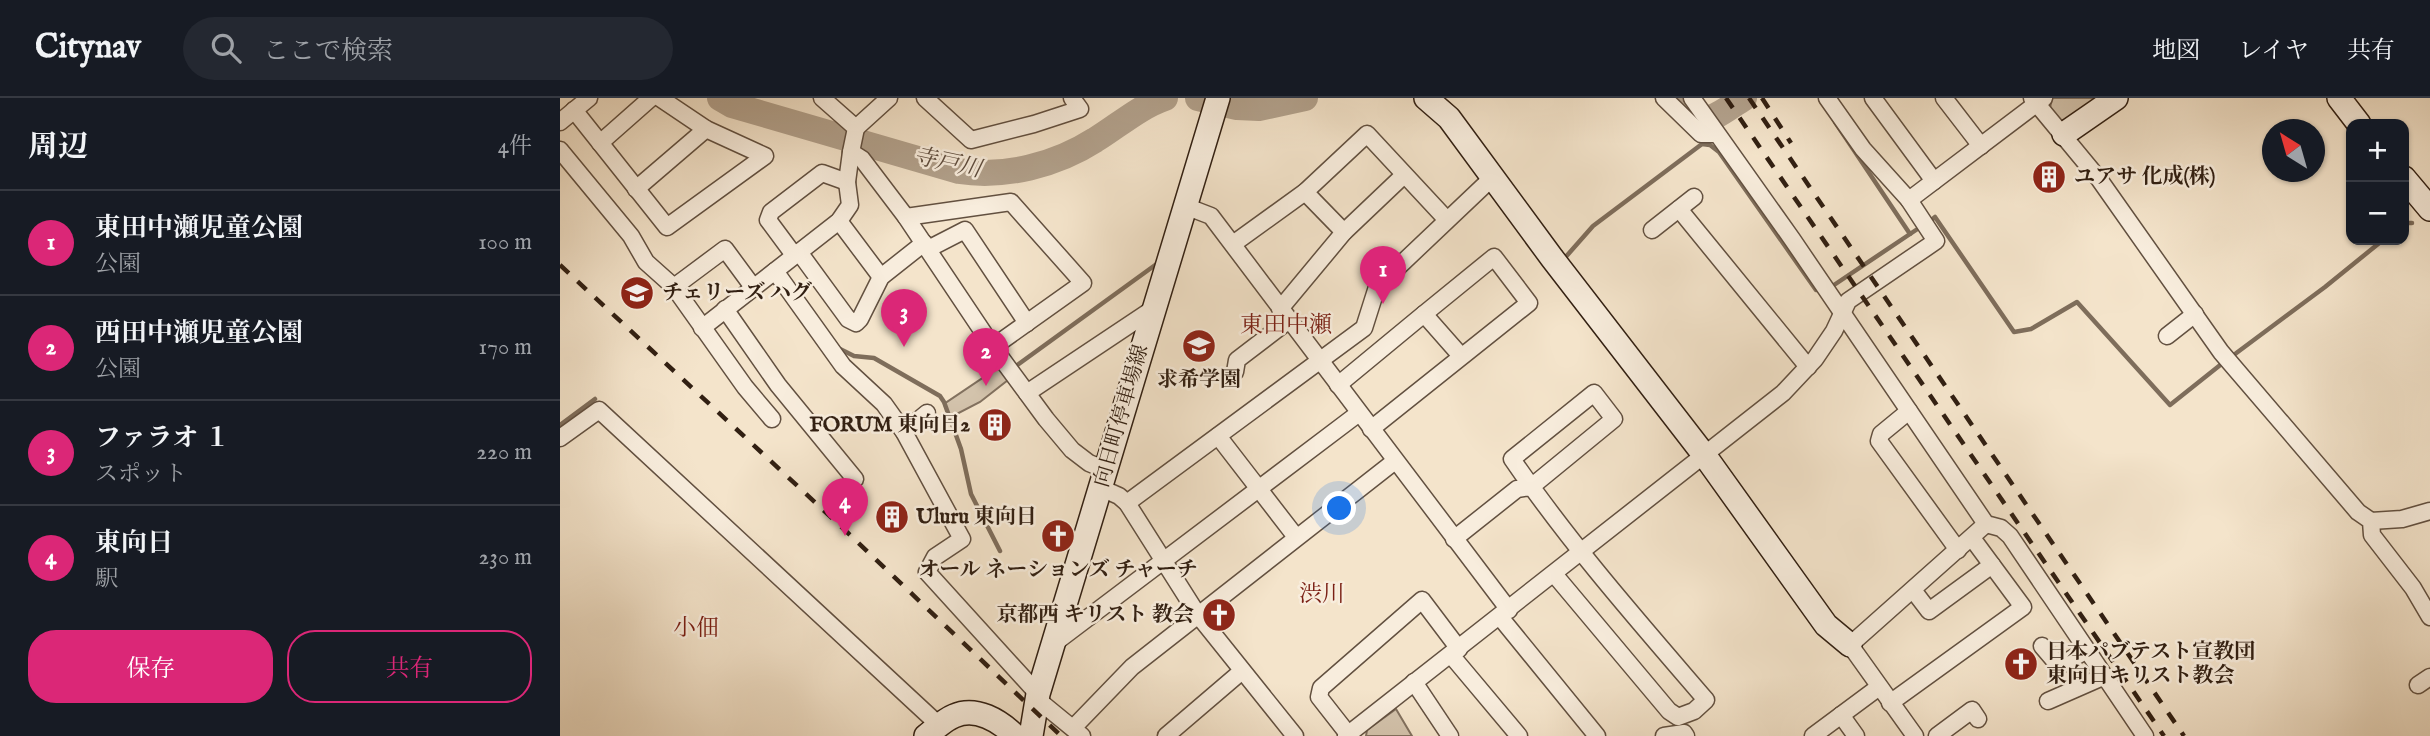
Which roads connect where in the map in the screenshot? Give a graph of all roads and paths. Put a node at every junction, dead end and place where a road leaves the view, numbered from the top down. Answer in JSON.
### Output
{"nodes":[{"id":1,"x":589,"y":98,"type":"edge"},
{"id":2,"x":651,"y":98,"type":"edge"},
{"id":3,"x":660,"y":98,"type":"edge"},
{"id":4,"x":822,"y":98,"type":"edge"},
{"id":5,"x":889,"y":98,"type":"edge"},
{"id":6,"x":1072,"y":98,"type":"edge"},
{"id":7,"x":1426,"y":98,"type":"edge"},
{"id":8,"x":1664,"y":98,"type":"edge"},
{"id":9,"x":1827,"y":98,"type":"edge"},
{"id":10,"x":1873,"y":98,"type":"edge"},
{"id":11,"x":1944,"y":98,"type":"edge"},
{"id":12,"x":2116,"y":98,"type":"edge"},
{"id":13,"x":2339,"y":98,"type":"edge"},
{"id":14,"x":2038,"y":100,"type":"edge"},
{"id":15,"x":935,"y":101,"type":"edge"},
{"id":16,"x":1216,"y":102,"type":"edge"},
{"id":17,"x":574,"y":110,"type":"junction"},
{"id":18,"x":1705,"y":117,"type":"edge"},
{"id":19,"x":2355,"y":119,"type":"edge"},
{"id":20,"x":560,"y":122,"type":"edge"},
{"id":21,"x":706,"y":129,"type":"junction"},
{"id":22,"x":2064,"y":134,"type":"junction"},
{"id":23,"x":854,"y":139,"type":"junction"},
{"id":24,"x":600,"y":143,"type":"junction"},
{"id":25,"x":1981,"y":146,"type":"junction"},
{"id":26,"x":560,"y":150,"type":"edge"},
{"id":27,"x":1404,"y":175,"type":"junction"},
{"id":28,"x":1493,"y":177,"type":"junction"},
{"id":29,"x":1934,"y":181,"type":"junction"},
{"id":30,"x":2407,"y":182,"type":"edge"},
{"id":31,"x":847,"y":183,"type":"junction"},
{"id":32,"x":636,"y":189,"type":"junction"},
{"id":33,"x":1305,"y":192,"type":"junction"},
{"id":34,"x":1694,"y":197,"type":"dead end"},
{"id":35,"x":1909,"y":200,"type":"junction"},
{"id":36,"x":1185,"y":206,"type":"junction"},
{"id":37,"x":1679,"y":209,"type":"junction"},
{"id":38,"x":2430,"y":209,"type":"edge"},
{"id":39,"x":906,"y":217,"type":"junction"},
{"id":40,"x":1447,"y":220,"type":"junction"},
{"id":41,"x":839,"y":221,"type":"junction"},
{"id":42,"x":1652,"y":230,"type":"dead end"},
{"id":43,"x":1344,"y":232,"type":"junction"},
{"id":44,"x":1233,"y":244,"type":"junction"},
{"id":45,"x":926,"y":246,"type":"junction"},
{"id":46,"x":796,"y":254,"type":"junction"},
{"id":47,"x":775,"y":271,"type":"junction"},
{"id":48,"x":881,"y":277,"type":"junction"},
{"id":49,"x":674,"y":287,"type":"junction"},
{"id":50,"x":753,"y":287,"type":"junction"},
{"id":51,"x":725,"y":309,"type":"junction"},
{"id":52,"x":1153,"y":309,"type":"junction"},
{"id":53,"x":1424,"y":314,"type":"junction"},
{"id":54,"x":2195,"y":314,"type":"junction"},
{"id":55,"x":1284,"y":315,"type":"junction"},
{"id":56,"x":1843,"y":315,"type":"junction"},
{"id":57,"x":1027,"y":323,"type":"junction"},
{"id":58,"x":702,"y":328,"type":"junction"},
{"id":59,"x":2167,"y":336,"type":"dead end"},
{"id":60,"x":993,"y":347,"type":"junction"},
{"id":61,"x":1461,"y":356,"type":"junction"},
{"id":62,"x":1320,"y":362,"type":"junction"},
{"id":63,"x":1808,"y":367,"type":"junction"},
{"id":64,"x":1235,"y":372,"type":"dead end"},
{"id":65,"x":1338,"y":385,"type":"junction"},
{"id":66,"x":1027,"y":393,"type":"junction"},
{"id":67,"x":1909,"y":411,"type":"junction"},
{"id":68,"x":928,"y":413,"type":"dead end"},
{"id":69,"x":1359,"y":413,"type":"junction"},
{"id":70,"x":772,"y":419,"type":"dead end"},
{"id":71,"x":1371,"y":429,"type":"junction"},
{"id":72,"x":904,"y":432,"type":"junction"},
{"id":73,"x":1218,"y":436,"type":"junction"},
{"id":74,"x":560,"y":439,"type":"edge"},
{"id":75,"x":1705,"y":456,"type":"junction"},
{"id":76,"x":1395,"y":461,"type":"junction"},
{"id":77,"x":855,"y":479,"type":"dead end"},
{"id":78,"x":1104,"y":479,"type":"junction"},
{"id":79,"x":1531,"y":487,"type":"junction"},
{"id":80,"x":1258,"y":489,"type":"junction"},
{"id":81,"x":1127,"y":503,"type":"junction"},
{"id":82,"x":2430,"y":510,"type":"edge"},
{"id":83,"x":2371,"y":522,"type":"junction"},
{"id":84,"x":1986,"y":524,"type":"junction"},
{"id":85,"x":1296,"y":537,"type":"junction"},
{"id":86,"x":1972,"y":538,"type":"junction"},
{"id":87,"x":1454,"y":539,"type":"junction"},
{"id":88,"x":1958,"y":550,"type":"junction"},
{"id":89,"x":1580,"y":553,"type":"junction"},
{"id":90,"x":1163,"y":563,"type":"junction"},
{"id":91,"x":1992,"y":565,"type":"junction"},
{"id":92,"x":1554,"y":574,"type":"junction"},
{"id":93,"x":1913,"y":590,"type":"junction"},
{"id":94,"x":1504,"y":614,"type":"junction"},
{"id":95,"x":1198,"y":615,"type":"junction"},
{"id":96,"x":2430,"y":617,"type":"edge"},
{"id":97,"x":1052,"y":645,"type":"junction"},
{"id":98,"x":1850,"y":645,"type":"junction"},
{"id":99,"x":2042,"y":646,"type":"dead end"},
{"id":100,"x":2087,"y":650,"type":"junction"},
{"id":101,"x":1455,"y":652,"type":"junction"},
{"id":102,"x":1242,"y":671,"type":"junction"},
{"id":103,"x":2105,"y":676,"type":"junction"},
{"id":104,"x":1414,"y":682,"type":"junction"},
{"id":105,"x":1879,"y":687,"type":"junction"},
{"id":106,"x":1038,"y":697,"type":"junction"},
{"id":107,"x":2048,"y":701,"type":"dead end"},
{"id":108,"x":1890,"y":703,"type":"junction"},
{"id":109,"x":1841,"y":715,"type":"junction"},
{"id":110,"x":1978,"y":719,"type":"dead end"},
{"id":111,"x":933,"y":731,"type":"edge"},
{"id":112,"x":1077,"y":732,"type":"edge"},
{"id":113,"x":1352,"y":734,"type":"edge"},
{"id":114,"x":1015,"y":736,"type":"edge"},
{"id":115,"x":1031,"y":736,"type":"edge"},
{"id":116,"x":1166,"y":736,"type":"edge"},
{"id":117,"x":1295,"y":736,"type":"edge"},
{"id":118,"x":1450,"y":736,"type":"edge"},
{"id":119,"x":1519,"y":736,"type":"edge"},
{"id":120,"x":1597,"y":736,"type":"edge"},
{"id":121,"x":1664,"y":736,"type":"edge"},
{"id":122,"x":1686,"y":736,"type":"edge"},
{"id":123,"x":1813,"y":736,"type":"edge"},
{"id":124,"x":1856,"y":736,"type":"edge"},
{"id":125,"x":1914,"y":736,"type":"edge"},
{"id":126,"x":1937,"y":736,"type":"edge"},
{"id":127,"x":2145,"y":736,"type":"edge"}],
"edges":[{"from":1,"to":17,"type":"street"},
{"from":2,"to":24,"type":"street"},
{"from":3,"to":21,"type":"street"},
{"from":4,"to":23,"type":"street"},
{"from":5,"to":23,"type":"street"},
{"from":6,"to":15,"type":"street"},
{"from":7,"to":28,"type":"street"},
{"from":8,"to":18,"type":"street"},
{"from":9,"to":35,"type":"street"},
{"from":10,"to":29,"type":"street"},
{"from":11,"to":25,"type":"street"},
{"from":12,"to":22,"type":"street"},
{"from":13,"to":19,"type":"street"},
{"from":14,"to":22,"type":"street"},
{"from":14,"to":25,"type":"street"},
{"from":16,"to":36,"type":"street","name":"向日町停車場線"},
{"from":17,"to":20,"type":"street"},
{"from":17,"to":24,"type":"street"},
{"from":18,"to":56,"type":"street"},
{"from":21,"to":32,"type":"street"},
{"from":21,"to":32,"type":"street"},
{"from":22,"to":54,"type":"street"},
{"from":23,"to":31,"type":"street"},
{"from":23,"to":39,"type":"street"},
{"from":24,"to":32,"type":"street"},
{"from":25,"to":29,"type":"street"},
{"from":26,"to":49,"type":"street"},
{"from":27,"to":33,"type":"street"},
{"from":27,"to":40,"type":"street"},
{"from":27,"to":43,"type":"street"},
{"from":28,"to":40,"type":"street"},
{"from":28,"to":75,"type":"street"},
{"from":29,"to":35,"type":"street"},
{"from":30,"to":38,"type":"street"},
{"from":31,"to":41,"type":"street"},
{"from":31,"to":46,"type":"street"},
{"from":33,"to":43,"type":"street"},
{"from":33,"to":44,"type":"street"},
{"from":34,"to":37,"type":"street"},
{"from":35,"to":56,"type":"street"},
{"from":36,"to":44,"type":"street"},
{"from":36,"to":52,"type":"street","name":"向日町停車場線"},
{"from":37,"to":42,"type":"street"},
{"from":37,"to":63,"type":"street"},
{"from":39,"to":45,"type":"street"},
{"from":39,"to":57,"type":"street"},
{"from":40,"to":62,"type":"street"},
{"from":41,"to":46,"type":"street"},
{"from":41,"to":48,"type":"street"},
{"from":43,"to":55,"type":"street"},
{"from":44,"to":55,"type":"street"},
{"from":45,"to":48,"type":"street"},
{"from":45,"to":57,"type":"street"},
{"from":45,"to":60,"type":"street"},
{"from":46,"to":47,"type":"street"},
{"from":46,"to":48,"type":"street"},
{"from":47,"to":50,"type":"street"},
{"from":47,"to":72,"type":"street"},
{"from":49,"to":50,"type":"street"},
{"from":49,"to":58,"type":"street"},
{"from":50,"to":51,"type":"street"},
{"from":51,"to":58,"type":"street"},
{"from":51,"to":77,"type":"street"},
{"from":52,"to":66,"type":"street"},
{"from":52,"to":78,"type":"street","name":"向日町停車場線"},
{"from":53,"to":61,"type":"street"},
{"from":53,"to":61,"type":"street"},
{"from":53,"to":65,"type":"street"},
{"from":54,"to":59,"type":"street"},
{"from":54,"to":83,"type":"street"},
{"from":55,"to":62,"type":"street"},
{"from":55,"to":64,"type":"street"},
{"from":56,"to":63,"type":"street"},
{"from":56,"to":67,"type":"street"},
{"from":57,"to":60,"type":"street"},
{"from":58,"to":70,"type":"street"},
{"from":60,"to":66,"type":"street"},
{"from":61,"to":71,"type":"street"},
{"from":62,"to":65,"type":"street"},
{"from":62,"to":73,"type":"street"},
{"from":63,"to":75,"type":"street"},
{"from":65,"to":69,"type":"street"},
{"from":66,"to":78,"type":"street"},
{"from":67,"to":84,"type":"street"},
{"from":67,"to":88,"type":"street"},
{"from":68,"to":72,"type":"street"},
{"from":69,"to":71,"type":"street"},
{"from":69,"to":80,"type":"street"},
{"from":71,"to":76,"type":"street"},
{"from":72,"to":106,"type":"street"},
{"from":73,"to":80,"type":"street"},
{"from":73,"to":81,"type":"street"},
{"from":74,"to":111,"type":"street"},
{"from":75,"to":89,"type":"street"},
{"from":75,"to":98,"type":"street"},
{"from":76,"to":85,"type":"street"},
{"from":76,"to":87,"type":"street"},
{"from":78,"to":81,"type":"street"},
{"from":78,"to":97,"type":"street","name":"向日町停車場線"},
{"from":79,"to":79,"type":"street"},
{"from":79,"to":87,"type":"street"},
{"from":79,"to":89,"type":"street"},
{"from":80,"to":85,"type":"street"},
{"from":80,"to":90,"type":"street"},
{"from":81,"to":90,"type":"street"},
{"from":82,"to":83,"type":"street"},
{"from":83,"to":96,"type":"street"},
{"from":84,"to":86,"type":"street"},
{"from":84,"to":100,"type":"street"},
{"from":85,"to":95,"type":"street"},
{"from":86,"to":88,"type":"street"},
{"from":86,"to":91,"type":"street"},
{"from":87,"to":94,"type":"street"},
{"from":88,"to":93,"type":"street"},
{"from":89,"to":92,"type":"street"},
{"from":89,"to":92,"type":"street"},
{"from":90,"to":95,"type":"street"},
{"from":90,"to":97,"type":"street"},
{"from":91,"to":93,"type":"street"},
{"from":91,"to":108,"type":"street"},
{"from":92,"to":94,"type":"street"},
{"from":93,"to":98,"type":"street"},
{"from":94,"to":101,"type":"street"},
{"from":94,"to":120,"type":"street"},
{"from":95,"to":102,"type":"street"},
{"from":95,"to":112,"type":"street"},
{"from":97,"to":106,"type":"street","name":"向日町停車場線"},
{"from":98,"to":105,"type":"street"},
{"from":99,"to":100,"type":"street"},
{"from":100,"to":103,"type":"street"},
{"from":101,"to":104,"type":"street"},
{"from":101,"to":113,"type":"street"},
{"from":101,"to":119,"type":"street"},
{"from":102,"to":116,"type":"street"},
{"from":102,"to":117,"type":"street"},
{"from":103,"to":107,"type":"street"},
{"from":103,"to":127,"type":"street"},
{"from":104,"to":113,"type":"street"},
{"from":104,"to":118,"type":"street"},
{"from":105,"to":108,"type":"street"},
{"from":105,"to":109,"type":"street"},
{"from":106,"to":112,"type":"street"},
{"from":106,"to":115,"type":"street","name":"向日町停車場線"},
{"from":108,"to":125,"type":"street"},
{"from":109,"to":123,"type":"street"},
{"from":109,"to":124,"type":"street"},
{"from":110,"to":126,"type":"street"},
{"from":111,"to":114,"type":"street"},
{"from":121,"to":122,"type":"street"}]}
